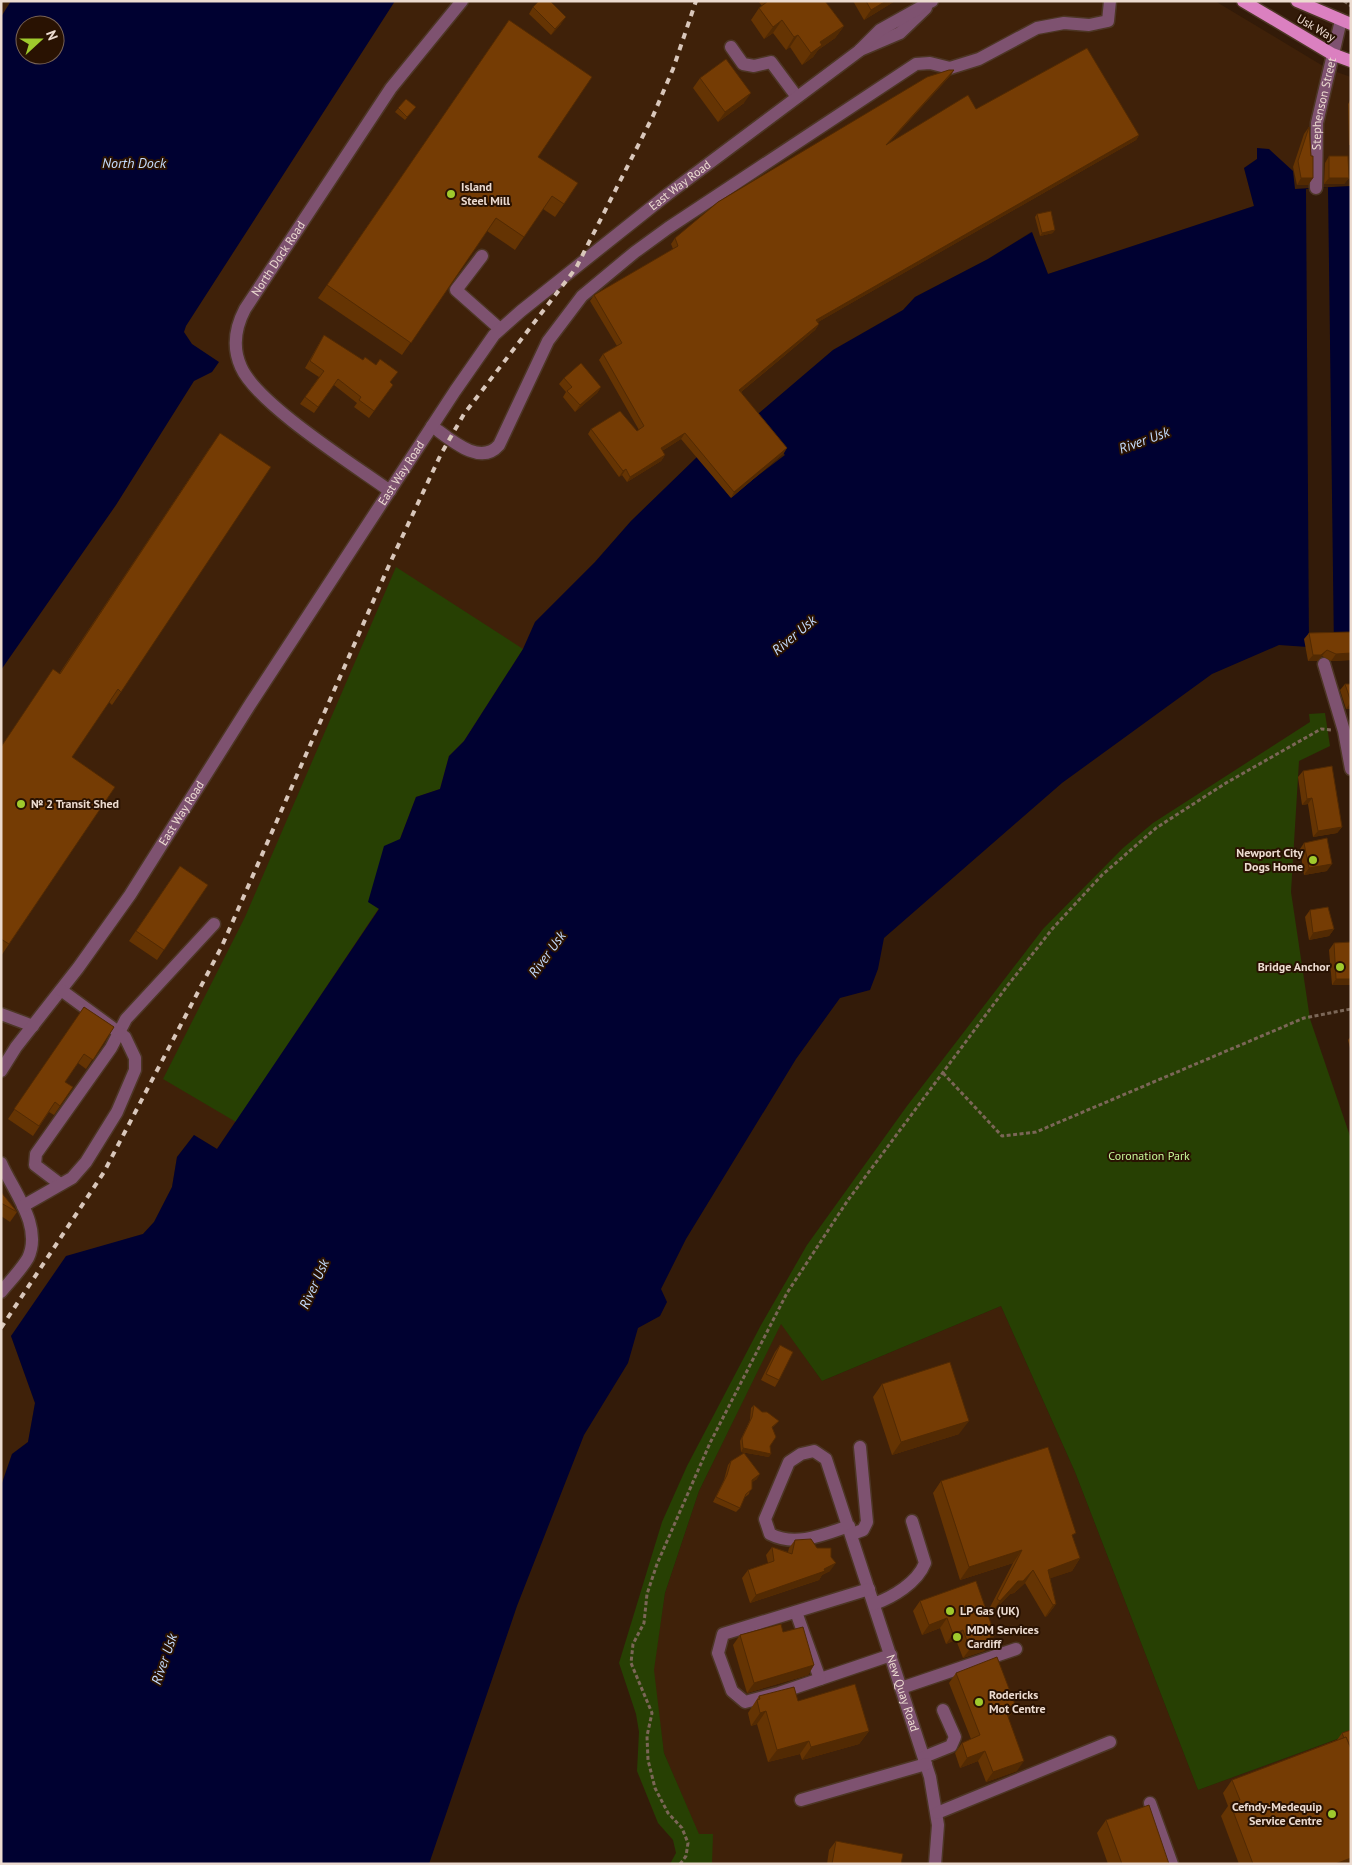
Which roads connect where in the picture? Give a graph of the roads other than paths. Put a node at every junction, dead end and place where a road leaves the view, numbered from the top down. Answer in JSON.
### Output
{"nodes":[{"id":1,"x":462,"y":1,"type":"edge"},
{"id":2,"x":933,"y":1,"type":"edge"},
{"id":3,"x":1110,"y":1,"type":"edge"},
{"id":4,"x":1243,"y":1,"type":"edge"},
{"id":5,"x":1297,"y":1,"type":"edge"},
{"id":6,"x":1346,"y":22,"type":"edge"},
{"id":7,"x":731,"y":47,"type":"dead end"},
{"id":8,"x":1332,"y":54,"type":"junction"},
{"id":9,"x":1351,"y":61,"type":"edge"},
{"id":10,"x":797,"y":97,"type":"junction"},
{"id":11,"x":1316,"y":188,"type":"dead end"},
{"id":12,"x":482,"y":256,"type":"edge"},
{"id":13,"x":500,"y":329,"type":"junction"},
{"id":14,"x":432,"y":426,"type":"junction"},
{"id":15,"x":390,"y":491,"type":"junction"},
{"id":16,"x":1324,"y":664,"type":"dead end"},
{"id":17,"x":1351,"y":769,"type":"edge"},
{"id":18,"x":214,"y":924,"type":"dead end"},
{"id":19,"x":61,"y":990,"type":"junction"},
{"id":20,"x":1,"y":1014,"type":"edge"},
{"id":21,"x":33,"y":1026,"type":"junction"},
{"id":22,"x":119,"y":1032,"type":"junction"},
{"id":23,"x":1,"y":1070,"type":"edge"},
{"id":24,"x":1,"y":1163,"type":"edge"},
{"id":25,"x":1,"y":1175,"type":"edge"},
{"id":26,"x":11,"y":1183,"type":"junction"},
{"id":27,"x":60,"y":1184,"type":"junction"},
{"id":28,"x":22,"y":1206,"type":"junction"},
{"id":29,"x":1,"y":1292,"type":"edge"},
{"id":30,"x":860,"y":1447,"type":"dead end"},
{"id":31,"x":912,"y":1521,"type":"dead end"},
{"id":32,"x":850,"y":1530,"type":"junction"},
{"id":33,"x":869,"y":1589,"type":"junction"},
{"id":34,"x":874,"y":1604,"type":"junction"},
{"id":35,"x":796,"y":1612,"type":"junction"},
{"id":36,"x":1016,"y":1649,"type":"dead end"},
{"id":37,"x":891,"y":1655,"type":"junction"},
{"id":38,"x":820,"y":1679,"type":"junction"},
{"id":39,"x":901,"y":1688,"type":"junction"},
{"id":40,"x":943,"y":1710,"type":"dead end"},
{"id":41,"x":1110,"y":1742,"type":"dead end"},
{"id":42,"x":925,"y":1761,"type":"junction"},
{"id":43,"x":800,"y":1800,"type":"dead end"},
{"id":44,"x":1150,"y":1803,"type":"edge"},
{"id":45,"x":937,"y":1813,"type":"junction"},
{"id":46,"x":936,"y":1864,"type":"edge"},
{"id":47,"x":1172,"y":1864,"type":"edge"}],
"edges":[{"from":1,"to":15,"type":"street","name":"North Dock Road"},
{"from":2,"to":10,"type":"street","name":"East Way Road"},
{"from":3,"to":14,"type":"street"},
{"from":4,"to":8,"type":"main road","name":"Usk Way"},
{"from":5,"to":6,"type":"main road","name":"Usk Way"},
{"from":6,"to":8,"type":"street","name":"Stephenson Street"},
{"from":7,"to":10,"type":"street"},
{"from":8,"to":9,"type":"main road","name":"Usk Way"},
{"from":8,"to":11,"type":"street","name":"Stephenson Street"},
{"from":10,"to":13,"type":"street","name":"East Way Road"},
{"from":12,"to":13,"type":"street"},
{"from":13,"to":14,"type":"street","name":"East Way Road"},
{"from":14,"to":15,"type":"street","name":"East Way Road"},
{"from":15,"to":19,"type":"street","name":"East Way Road"},
{"from":16,"to":17,"type":"street"},
{"from":18,"to":22,"type":"street"},
{"from":19,"to":21,"type":"street","name":"East Way Road"},
{"from":19,"to":22,"type":"street"},
{"from":20,"to":21,"type":"street"},
{"from":21,"to":23,"type":"street","name":"East Way Road"},
{"from":22,"to":27,"type":"street"},
{"from":22,"to":27,"type":"street"},
{"from":24,"to":26,"type":"street"},
{"from":25,"to":26,"type":"street"},
{"from":26,"to":28,"type":"street"},
{"from":27,"to":28,"type":"street"},
{"from":28,"to":29,"type":"street"},
{"from":30,"to":32,"type":"street"},
{"from":31,"to":34,"type":"street"},
{"from":32,"to":32,"type":"street","name":"New Quay Road"},
{"from":32,"to":33,"type":"street","name":"New Quay Road"},
{"from":33,"to":34,"type":"street","name":"New Quay Road"},
{"from":33,"to":35,"type":"street"},
{"from":34,"to":37,"type":"street","name":"New Quay Road"},
{"from":35,"to":38,"type":"street"},
{"from":35,"to":38,"type":"street"},
{"from":36,"to":39,"type":"street"},
{"from":37,"to":38,"type":"street"},
{"from":37,"to":39,"type":"street","name":"New Quay Road"},
{"from":39,"to":42,"type":"street","name":"New Quay Road"},
{"from":40,"to":42,"type":"street"},
{"from":41,"to":45,"type":"street"},
{"from":42,"to":43,"type":"street"},
{"from":42,"to":45,"type":"street","name":"New Quay Road"},
{"from":44,"to":47,"type":"street"},
{"from":45,"to":46,"type":"street","name":"New Quay Road"}]}
